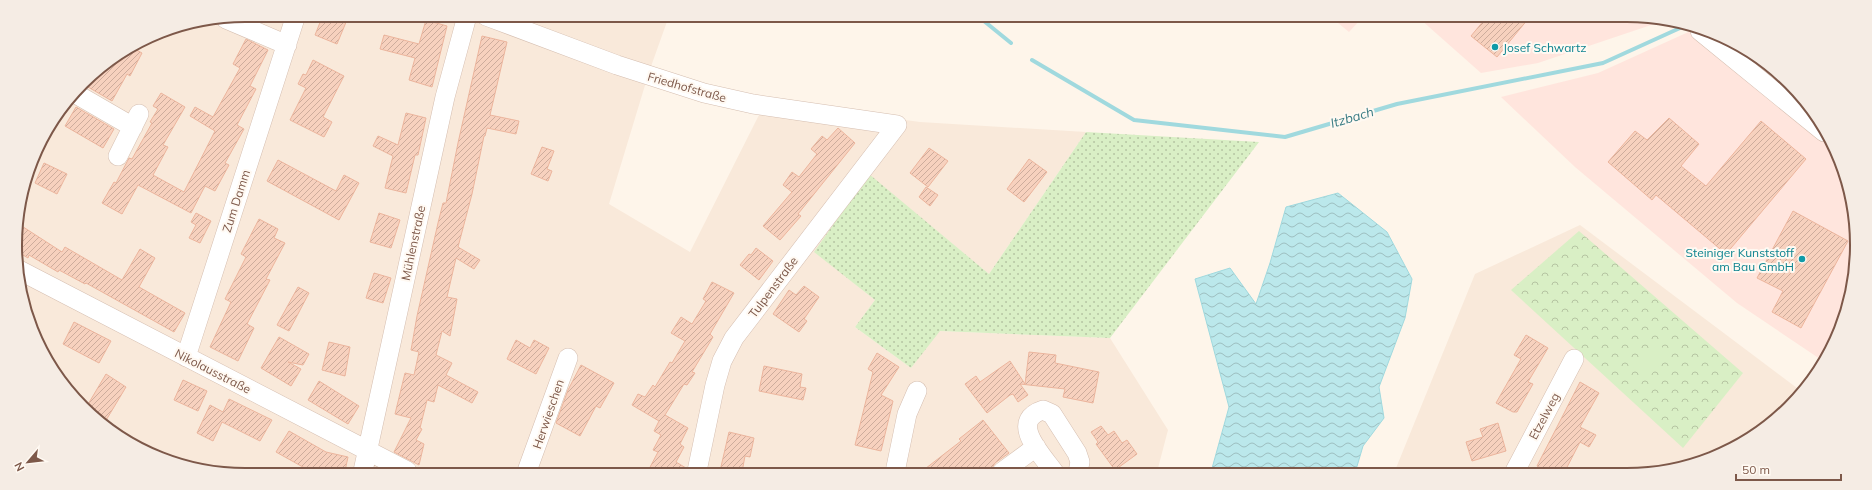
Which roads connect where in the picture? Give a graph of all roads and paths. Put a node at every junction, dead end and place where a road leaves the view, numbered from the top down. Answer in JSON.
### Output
{"nodes":[{"id":1,"x":233,"y":22,"type":"edge"},
{"id":2,"x":294,"y":22,"type":"edge"},
{"id":3,"x":465,"y":22,"type":"edge"},
{"id":4,"x":502,"y":22,"type":"edge"},
{"id":5,"x":1708,"y":37,"type":"edge"},
{"id":6,"x":286,"y":45,"type":"junction"},
{"id":7,"x":79,"y":95,"type":"edge"},
{"id":8,"x":1814,"y":123,"type":"edge"},
{"id":9,"x":897,"y":125,"type":"joint"},
{"id":10,"x":118,"y":156,"type":"dead end"},
{"id":11,"x":24,"y":272,"type":"edge"},
{"id":12,"x":186,"y":357,"type":"junction"},
{"id":13,"x":568,"y":358,"type":"dead end"},
{"id":14,"x":1574,"y":359,"type":"dead end"},
{"id":15,"x":917,"y":391,"type":"dead end"},
{"id":16,"x":1036,"y":447,"type":"junction"},
{"id":17,"x":368,"y":451,"type":"junction"},
{"id":18,"x":364,"y":468,"type":"edge"},
{"id":19,"x":401,"y":468,"type":"edge"},
{"id":20,"x":529,"y":468,"type":"edge"},
{"id":21,"x":699,"y":468,"type":"edge"},
{"id":22,"x":896,"y":468,"type":"edge"},
{"id":23,"x":1007,"y":468,"type":"edge"},
{"id":24,"x":1051,"y":468,"type":"edge"},
{"id":25,"x":1079,"y":468,"type":"edge"},
{"id":26,"x":1517,"y":468,"type":"edge"}],
"edges":[{"from":1,"to":6,"type":"street"},
{"from":2,"to":6,"type":"street","name":"Zum Damm"},
{"from":3,"to":17,"type":"street","name":"Mühlenstraße"},
{"from":4,"to":9,"type":"street","name":"Friedhofstraße"},
{"from":5,"to":8,"type":"street"},
{"from":6,"to":12,"type":"street","name":"Zum Damm"},
{"from":7,"to":10,"type":"street"},
{"from":9,"to":21,"type":"street","name":"Tulpenstraße"},
{"from":11,"to":12,"type":"street","name":"Nikolausstraße"},
{"from":12,"to":17,"type":"street","name":"Nikolausstraße"},
{"from":13,"to":20,"type":"street","name":"Herwieschen"},
{"from":14,"to":26,"type":"street","name":"Etzelweg"},
{"from":15,"to":22,"type":"street"},
{"from":16,"to":23,"type":"street"},
{"from":16,"to":24,"type":"street"},
{"from":16,"to":25,"type":"street"},
{"from":17,"to":18,"type":"street","name":"Mühlenstraße"},
{"from":17,"to":19,"type":"street","name":"Nikolausstraße"}]}
